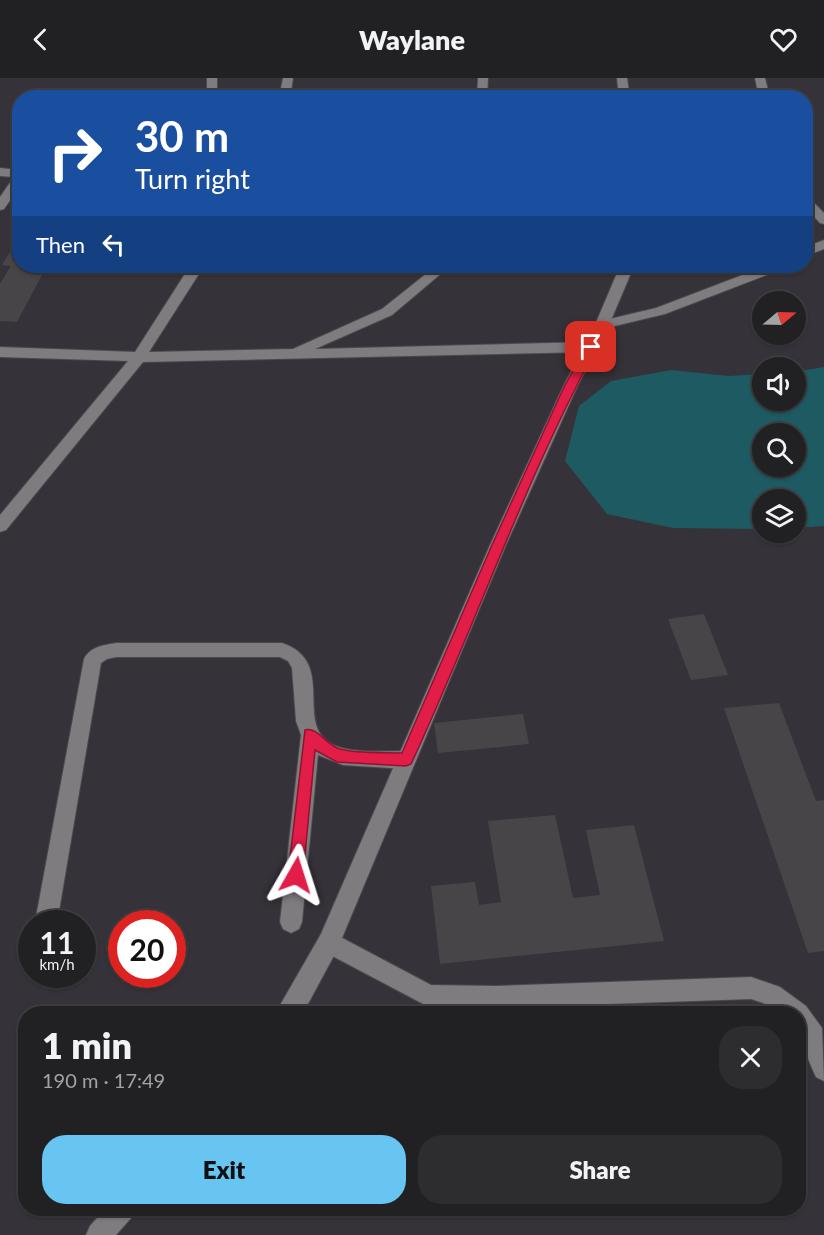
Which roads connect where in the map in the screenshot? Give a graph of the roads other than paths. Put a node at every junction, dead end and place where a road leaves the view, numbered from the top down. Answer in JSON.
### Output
{"nodes":[{"id":1,"x":12,"y":187,"type":"edge"},
{"id":2,"x":0,"y":206,"type":"edge"},
{"id":3,"x":813,"y":209,"type":"edge"},
{"id":4,"x":824,"y":220,"type":"edge"},
{"id":5,"x":193,"y":273,"type":"edge"},
{"id":6,"x":435,"y":273,"type":"edge"},
{"id":7,"x":624,"y":273,"type":"edge"},
{"id":8,"x":758,"y":273,"type":"edge"},
{"id":9,"x":602,"y":325,"type":"junction"},
{"id":10,"x":591,"y":347,"type":"junction"},
{"id":11,"x":0,"y":352,"type":"edge"},
{"id":12,"x":290,"y":354,"type":"junction"},
{"id":13,"x":139,"y":357,"type":"junction"},
{"id":14,"x":0,"y":526,"type":"edge"},
{"id":15,"x":310,"y":735,"type":"junction"},
{"id":16,"x":406,"y":760,"type":"junction"},
{"id":17,"x":48,"y":910,"type":"edge"},
{"id":18,"x":291,"y":922,"type":"dead end"},
{"id":19,"x":329,"y":942,"type":"junction"},
{"id":20,"x":292,"y":1006,"type":"edge"},
{"id":21,"x":786,"y":1006,"type":"edge"},
{"id":22,"x":806,"y":1025,"type":"edge"},
{"id":23,"x":824,"y":1070,"type":"edge"},
{"id":24,"x":117,"y":1216,"type":"edge"},
{"id":25,"x":99,"y":1235,"type":"edge"}],
"edges":[{"from":1,"to":2,"type":"street"},
{"from":3,"to":4,"type":"street"},
{"from":5,"to":13,"type":"street"},
{"from":6,"to":12,"type":"street"},
{"from":7,"to":9,"type":"street"},
{"from":8,"to":9,"type":"street"},
{"from":9,"to":10,"type":"street"},
{"from":10,"to":12,"type":"street"},
{"from":10,"to":16,"type":"street"},
{"from":11,"to":13,"type":"street"},
{"from":12,"to":13,"type":"street"},
{"from":13,"to":14,"type":"street"},
{"from":15,"to":16,"type":"street"},
{"from":15,"to":17,"type":"street"},
{"from":15,"to":18,"type":"street"},
{"from":16,"to":19,"type":"street"},
{"from":19,"to":20,"type":"street"},
{"from":19,"to":21,"type":"street"},
{"from":22,"to":23,"type":"street"},
{"from":24,"to":25,"type":"street"}]}
